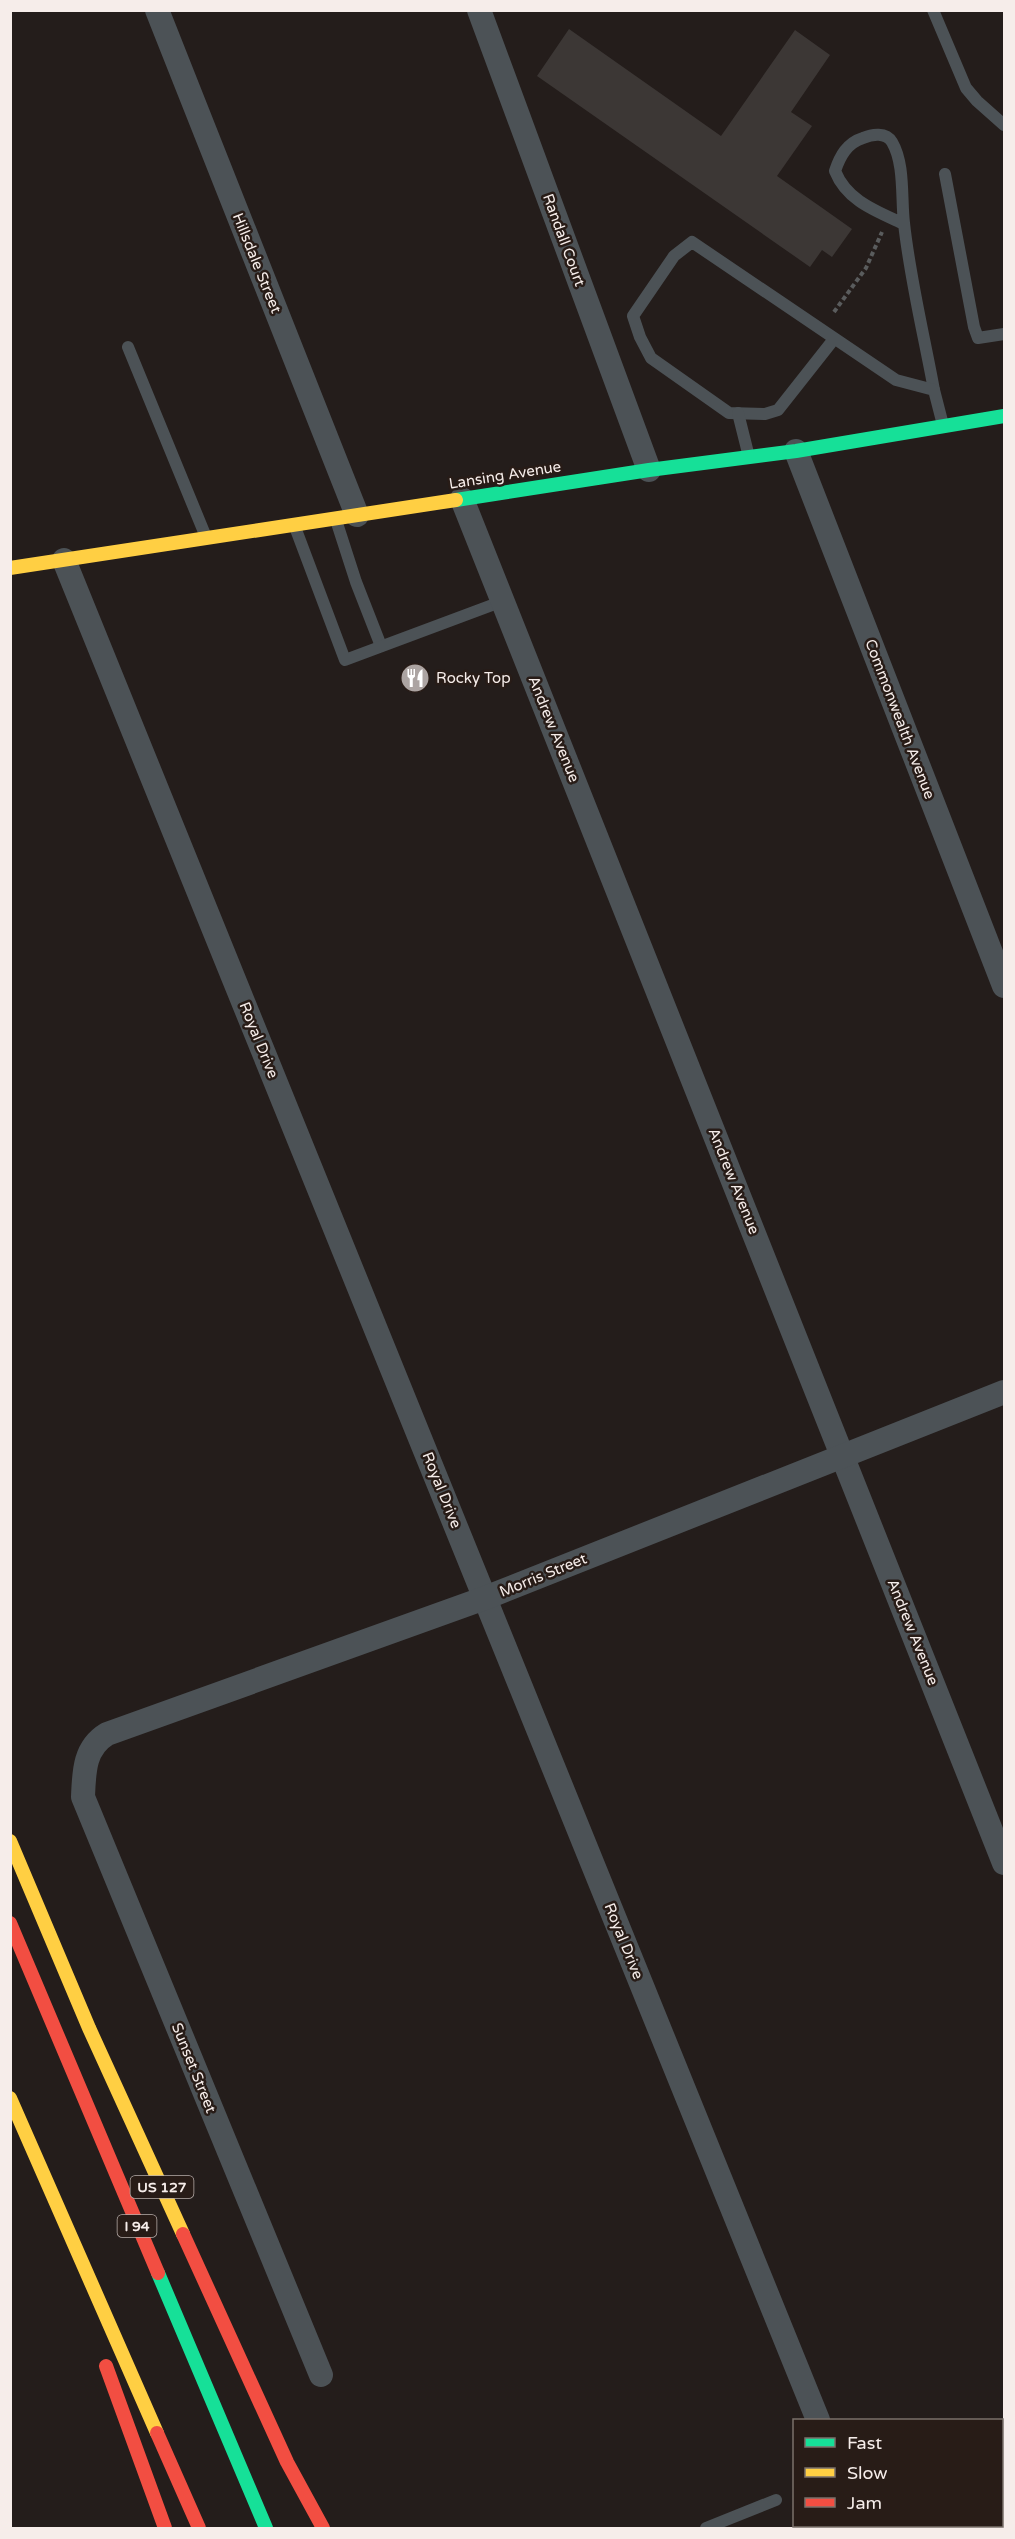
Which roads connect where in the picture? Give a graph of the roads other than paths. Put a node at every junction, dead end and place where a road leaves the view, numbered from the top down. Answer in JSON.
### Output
{"nodes":[{"id":1,"x":157,"y":10,"type":"edge"},
{"id":2,"x":479,"y":10,"type":"edge"},
{"id":3,"x":933,"y":13,"type":"edge"},
{"id":4,"x":1005,"y":125,"type":"edge"},
{"id":5,"x":945,"y":174,"type":"dead end"},
{"id":6,"x":904,"y":224,"type":"junction"},
{"id":7,"x":1005,"y":333,"type":"edge"},
{"id":8,"x":834,"y":339,"type":"junction"},
{"id":9,"x":128,"y":347,"type":"dead end"},
{"id":10,"x":934,"y":390,"type":"junction"},
{"id":11,"x":738,"y":413,"type":"junction"},
{"id":12,"x":1005,"y":416,"type":"edge"},
{"id":13,"x":943,"y":426,"type":"junction"},
{"id":14,"x":796,"y":451,"type":"junction"},
{"id":15,"x":750,"y":458,"type":"junction"},
{"id":16,"x":650,"y":470,"type":"junction"},
{"id":17,"x":462,"y":498,"type":"junction"},
{"id":18,"x":346,"y":517,"type":"junction"},
{"id":19,"x":294,"y":525,"type":"junction"},
{"id":20,"x":206,"y":538,"type":"junction"},
{"id":21,"x":64,"y":560,"type":"junction"},
{"id":22,"x":10,"y":568,"type":"edge"},
{"id":23,"x":503,"y":601,"type":"junction"},
{"id":24,"x":381,"y":646,"type":"junction"},
{"id":25,"x":1005,"y":986,"type":"edge"},
{"id":26,"x":1005,"y":1392,"type":"edge"},
{"id":27,"x":843,"y":1455,"type":"junction"},
{"id":28,"x":485,"y":1598,"type":"junction"},
{"id":29,"x":87,"y":1757,"type":"joint"},
{"id":30,"x":10,"y":1841,"type":"edge"},
{"id":31,"x":1005,"y":1863,"type":"edge"},
{"id":32,"x":10,"y":1923,"type":"edge"},
{"id":33,"x":10,"y":2098,"type":"edge"},
{"id":34,"x":10,"y":2105,"type":"edge"},
{"id":35,"x":75,"y":2281,"type":"dead end"},
{"id":36,"x":103,"y":2358,"type":"dead end"},
{"id":37,"x":321,"y":2375,"type":"dead end"},
{"id":38,"x":817,"y":2419,"type":"edge"},
{"id":39,"x":776,"y":2500,"type":"dead end"},
{"id":40,"x":165,"y":2529,"type":"edge"},
{"id":41,"x":199,"y":2529,"type":"edge"},
{"id":42,"x":266,"y":2529,"type":"edge"},
{"id":43,"x":322,"y":2529,"type":"edge"},
{"id":44,"x":706,"y":2529,"type":"edge"}],
"edges":[{"from":1,"to":18,"type":"street","name":"Hillsdale Street"},
{"from":2,"to":16,"type":"street","name":"Randall Court"},
{"from":3,"to":4,"type":"lane"},
{"from":5,"to":7,"type":"lane"},
{"from":6,"to":6,"type":"lane"},
{"from":6,"to":10,"type":"lane"},
{"from":8,"to":10,"type":"lane"},
{"from":8,"to":11,"type":"lane"},
{"from":8,"to":11,"type":"lane"},
{"from":9,"to":20,"type":"lane"},
{"from":10,"to":13,"type":"lane"},
{"from":11,"to":15,"type":"lane"},
{"from":12,"to":13,"type":"main road","name":"Lansing Avenue"},
{"from":13,"to":14,"type":"main road","name":"Lansing Avenue"},
{"from":14,"to":15,"type":"main road","name":"Lansing Avenue"},
{"from":14,"to":25,"type":"street","name":"Commonwealth Avenue"},
{"from":15,"to":16,"type":"main road","name":"Lansing Avenue"},
{"from":16,"to":17,"type":"main road","name":"Lansing Avenue"},
{"from":17,"to":18,"type":"main road","name":"Lansing Avenue"},
{"from":17,"to":23,"type":"street","name":"Andrew Avenue"},
{"from":18,"to":19,"type":"main road","name":"Lansing Avenue"},
{"from":18,"to":24,"type":"lane"},
{"from":19,"to":20,"type":"main road","name":"Lansing Avenue"},
{"from":19,"to":24,"type":"lane"},
{"from":20,"to":21,"type":"main road","name":"Lansing Avenue"},
{"from":21,"to":22,"type":"main road","name":"Lansing Avenue"},
{"from":21,"to":28,"type":"street","name":"Royal Drive"},
{"from":23,"to":24,"type":"lane"},
{"from":23,"to":27,"type":"street","name":"Andrew Avenue"},
{"from":26,"to":27,"type":"street","name":"Morris Street"},
{"from":27,"to":28,"type":"street","name":"Morris Street"},
{"from":27,"to":31,"type":"street","name":"Andrew Avenue"},
{"from":28,"to":29,"type":"street","name":"Morris Street"},
{"from":28,"to":38,"type":"street","name":"Royal Drive"},
{"from":29,"to":37,"type":"street","name":"Sunset Street"},
{"from":30,"to":43,"type":"main road","number":"US 127"},
{"from":32,"to":42,"type":"main road","number":"I 94"},
{"from":33,"to":41,"type":"main road"},
{"from":34,"to":35,"type":"main road"},
{"from":36,"to":40,"type":"main road"},
{"from":39,"to":44,"type":"lane"}]}
